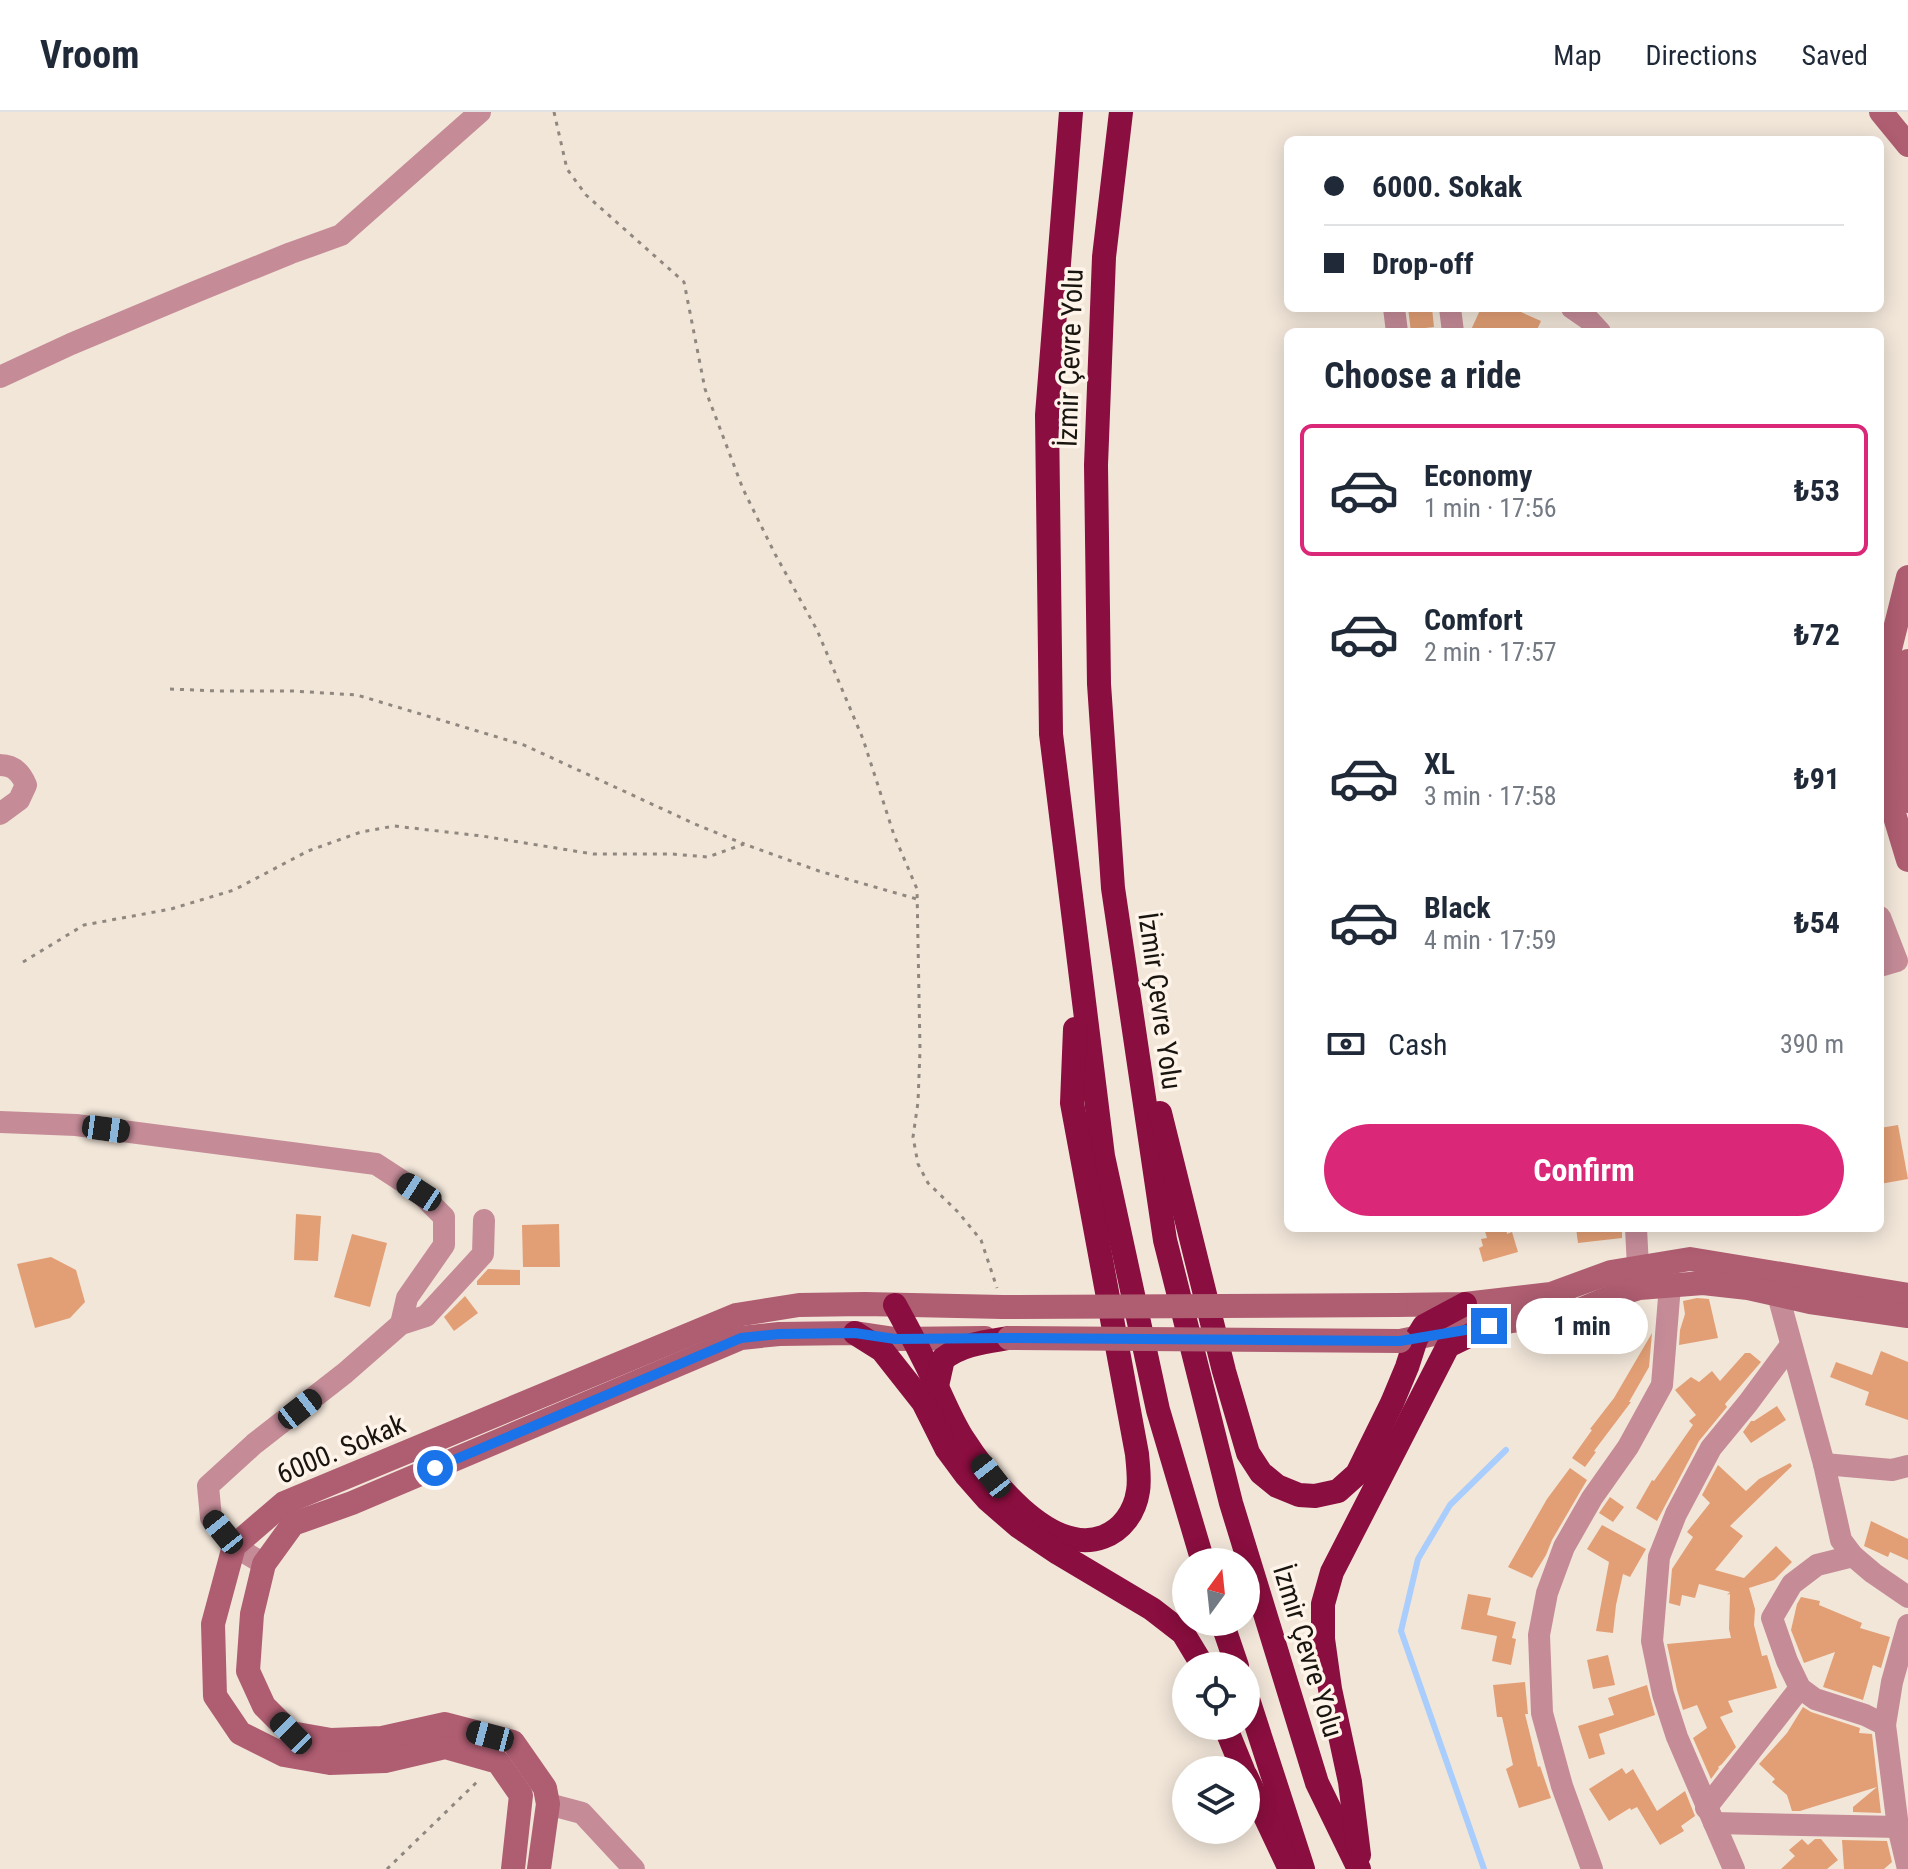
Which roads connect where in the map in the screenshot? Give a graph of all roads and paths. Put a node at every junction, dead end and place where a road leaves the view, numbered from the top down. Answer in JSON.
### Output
{"nodes":[{"id":1,"x":480,"y":112,"type":"edge"},
{"id":2,"x":554,"y":112,"type":"edge"},
{"id":3,"x":1071,"y":112,"type":"edge"},
{"id":4,"x":1121,"y":112,"type":"edge"},
{"id":5,"x":1881,"y":112,"type":"edge"},
{"id":6,"x":1901,"y":112,"type":"edge"},
{"id":7,"x":1908,"y":122,"type":"edge"},
{"id":8,"x":1908,"y":145,"type":"edge"},
{"id":9,"x":1578,"y":312,"type":"edge"},
{"id":10,"x":1596,"y":328,"type":"edge"},
{"id":11,"x":0,"y":377,"type":"edge"},
{"id":12,"x":1908,"y":577,"type":"edge"},
{"id":13,"x":1908,"y":661,"type":"edge"},
{"id":14,"x":170,"y":689,"type":"dead end"},
{"id":15,"x":1884,"y":692,"type":"edge"},
{"id":16,"x":1884,"y":764,"type":"edge"},
{"id":17,"x":0,"y":765,"type":"edge"},
{"id":18,"x":1908,"y":801,"type":"edge"},
{"id":19,"x":0,"y":814,"type":"edge"},
{"id":20,"x":744,"y":844,"type":"junction"},
{"id":21,"x":1908,"y":860,"type":"edge"},
{"id":22,"x":917,"y":899,"type":"junction"},
{"id":23,"x":1884,"y":927,"type":"edge"},
{"id":24,"x":1122,"y":955,"type":"junction"},
{"id":25,"x":1079,"y":958,"type":"junction"},
{"id":26,"x":23,"y":962,"type":"dead end"},
{"id":27,"x":1884,"y":965,"type":"edge"},
{"id":28,"x":0,"y":1122,"type":"edge"},
{"id":29,"x":484,"y":1220,"type":"dead end"},
{"id":30,"x":1636,"y":1232,"type":"edge"},
{"id":31,"x":1638,"y":1267,"type":"junction"},
{"id":32,"x":1670,"y":1285,"type":"junction"},
{"id":33,"x":1778,"y":1295,"type":"junction"},
{"id":34,"x":1908,"y":1295,"type":"edge"},
{"id":35,"x":1465,"y":1304,"type":"junction"},
{"id":36,"x":895,"y":1305,"type":"junction"},
{"id":37,"x":1396,"y":1305,"type":"junction"},
{"id":38,"x":1003,"y":1307,"type":"junction"},
{"id":39,"x":1908,"y":1316,"type":"edge"},
{"id":40,"x":401,"y":1324,"type":"junction"},
{"id":41,"x":1489,"y":1326,"type":"junction"},
{"id":42,"x":855,"y":1333,"type":"junction"},
{"id":43,"x":1419,"y":1336,"type":"junction"},
{"id":44,"x":1009,"y":1338,"type":"junction"},
{"id":45,"x":905,"y":1339,"type":"junction"},
{"id":46,"x":1791,"y":1345,"type":"junction"},
{"id":47,"x":1437,"y":1366,"type":"junction"},
{"id":48,"x":930,"y":1394,"type":"junction"},
{"id":49,"x":1824,"y":1464,"type":"junction"},
{"id":50,"x":1908,"y":1466,"type":"edge"},
{"id":51,"x":234,"y":1546,"type":"junction"},
{"id":52,"x":1199,"y":1548,"type":"edge"},
{"id":53,"x":1853,"y":1556,"type":"junction"},
{"id":54,"x":264,"y":1564,"type":"junction"},
{"id":55,"x":1908,"y":1597,"type":"edge"},
{"id":56,"x":1908,"y":1625,"type":"edge"},
{"id":57,"x":1195,"y":1652,"type":"edge"},
{"id":58,"x":1800,"y":1688,"type":"junction"},
{"id":59,"x":1885,"y":1725,"type":"junction"},
{"id":60,"x":1260,"y":1736,"type":"edge"},
{"id":61,"x":498,"y":1762,"type":"junction"},
{"id":62,"x":548,"y":1804,"type":"junction"},
{"id":63,"x":1260,"y":1806,"type":"edge"},
{"id":64,"x":1710,"y":1816,"type":"junction"},
{"id":65,"x":1898,"y":1827,"type":"junction"},
{"id":66,"x":387,"y":1869,"type":"edge"},
{"id":67,"x":513,"y":1869,"type":"edge"},
{"id":68,"x":539,"y":1869,"type":"edge"},
{"id":69,"x":634,"y":1869,"type":"edge"},
{"id":70,"x":1290,"y":1869,"type":"edge"},
{"id":71,"x":1303,"y":1869,"type":"edge"},
{"id":72,"x":1360,"y":1869,"type":"edge"},
{"id":73,"x":1592,"y":1869,"type":"edge"},
{"id":74,"x":1734,"y":1869,"type":"edge"},
{"id":75,"x":1908,"y":1869,"type":"edge"}],
"edges":[{"from":1,"to":11,"type":"street"},
{"from":2,"to":22,"type":"path"},
{"from":3,"to":25,"type":"highway","name":"İzmir Çevre Yolu"},
{"from":4,"to":24,"type":"highway","name":"İzmir Çevre Yolu"},
{"from":5,"to":8,"type":"street"},
{"from":6,"to":7,"type":"street"},
{"from":9,"to":10,"type":"street"},
{"from":12,"to":15,"type":"street"},
{"from":13,"to":18,"type":"street"},
{"from":14,"to":20,"type":"path"},
{"from":16,"to":21,"type":"street"},
{"from":17,"to":19,"type":"street"},
{"from":20,"to":22,"type":"path"},
{"from":20,"to":26,"type":"path"},
{"from":22,"to":38,"type":"path"},
{"from":23,"to":27,"type":"street"},
{"from":24,"to":43,"type":"highway"},
{"from":24,"to":72,"type":"highway","name":"İzmir Çevre Yolu"},
{"from":25,"to":48,"type":"highway"},
{"from":25,"to":52,"type":"highway","name":"İzmir Çevre Yolu"},
{"from":28,"to":40,"type":"street"},
{"from":29,"to":40,"type":"street"},
{"from":30,"to":31,"type":"street"},
{"from":31,"to":34,"type":"street","name":"6000. Sokak"},
{"from":31,"to":35,"type":"street","name":"6000. Sokak"},
{"from":32,"to":33,"type":"street","name":"6000. Sokak"},
{"from":32,"to":41,"type":"street","name":"6000. Sokak"},
{"from":32,"to":73,"type":"street"},
{"from":33,"to":39,"type":"street","name":"6000. Sokak"},
{"from":33,"to":46,"type":"street"},
{"from":35,"to":37,"type":"street","name":"6000. Sokak"},
{"from":35,"to":43,"type":"highway"},
{"from":36,"to":38,"type":"street","name":"6000. Sokak"},
{"from":36,"to":45,"type":"highway"},
{"from":36,"to":51,"type":"street","name":"6000. Sokak"},
{"from":37,"to":38,"type":"street","name":"6000. Sokak","bridge":true},
{"from":37,"to":43,"type":"highway"},
{"from":40,"to":51,"type":"street"},
{"from":41,"to":43,"type":"street","name":"6000. Sokak"},
{"from":41,"to":47,"type":"highway"},
{"from":42,"to":45,"type":"street","name":"6000. Sokak"},
{"from":42,"to":48,"type":"highway"},
{"from":42,"to":54,"type":"street","name":"6000. Sokak"},
{"from":43,"to":44,"type":"street","name":"6000. Sokak","bridge":true},
{"from":43,"to":47,"type":"highway"},
{"from":44,"to":45,"type":"street","name":"6000. Sokak"},
{"from":44,"to":48,"type":"highway"},
{"from":45,"to":48,"type":"highway"},
{"from":46,"to":49,"type":"street"},
{"from":46,"to":64,"type":"street"},
{"from":47,"to":72,"type":"highway"},
{"from":48,"to":57,"type":"highway"},
{"from":49,"to":50,"type":"street"},
{"from":49,"to":53,"type":"street"},
{"from":51,"to":54,"type":"street"},
{"from":51,"to":61,"type":"street"},
{"from":53,"to":55,"type":"street"},
{"from":53,"to":58,"type":"street"},
{"from":54,"to":62,"type":"street","name":"6000. Sokak"},
{"from":56,"to":59,"type":"street"},
{"from":58,"to":59,"type":"street"},
{"from":58,"to":64,"type":"street"},
{"from":59,"to":65,"type":"street"},
{"from":60,"to":71,"type":"highway"},
{"from":61,"to":66,"type":"path"},
{"from":61,"to":67,"type":"street"},
{"from":62,"to":68,"type":"street"},
{"from":62,"to":69,"type":"street"},
{"from":63,"to":70,"type":"highway"},
{"from":64,"to":65,"type":"street"},
{"from":64,"to":74,"type":"street"},
{"from":65,"to":75,"type":"street"}]}
